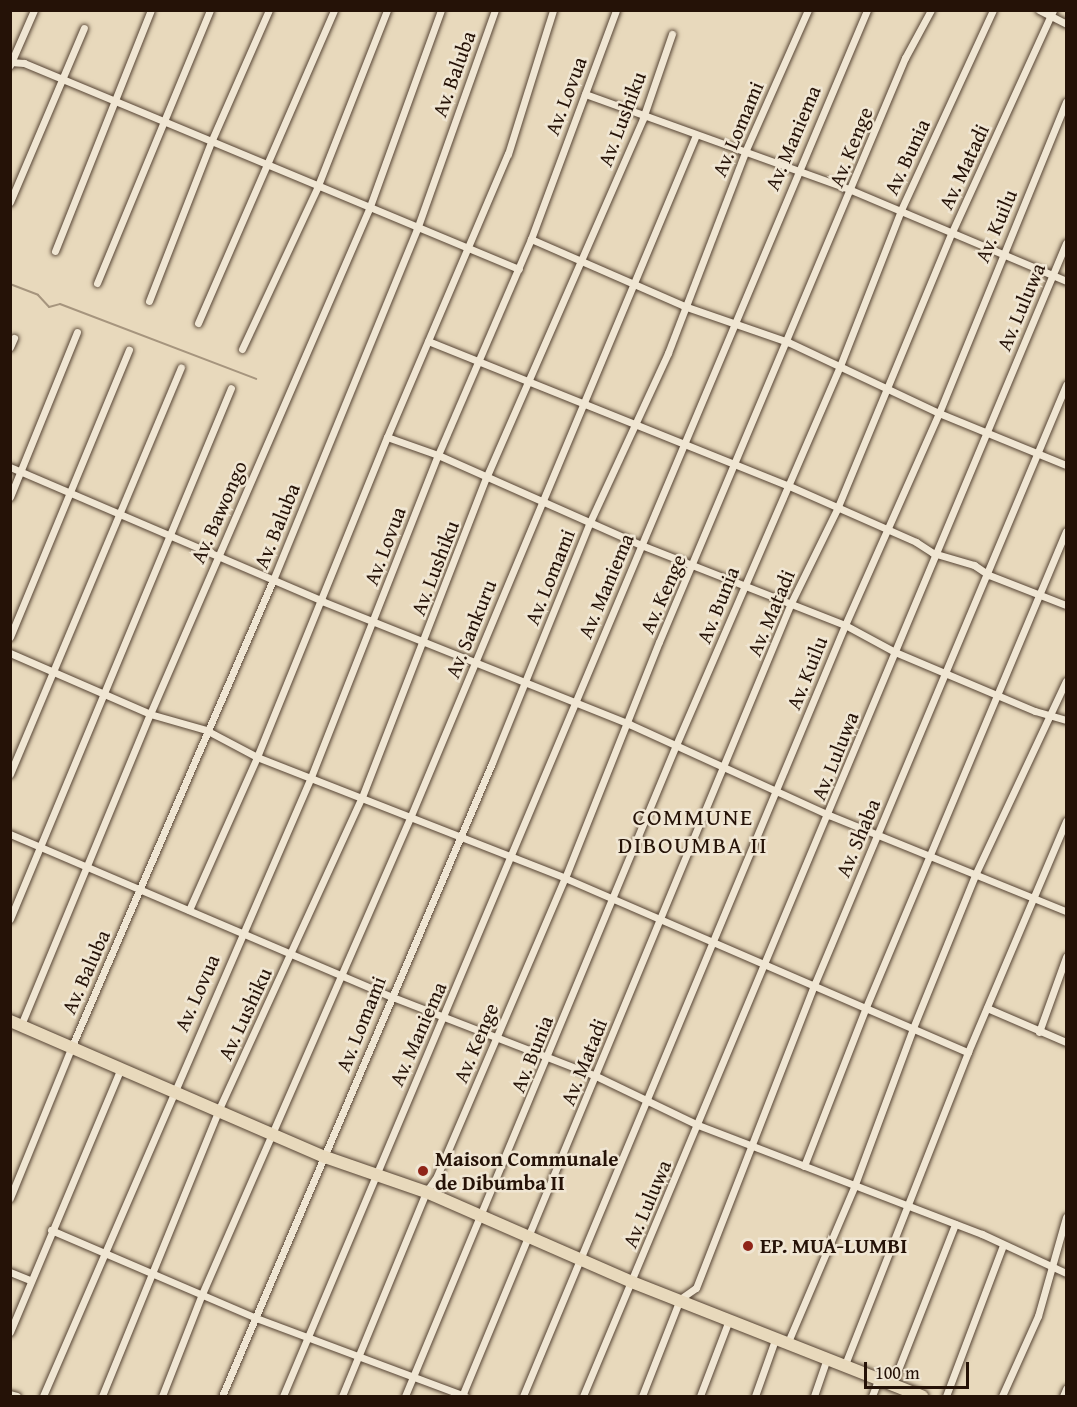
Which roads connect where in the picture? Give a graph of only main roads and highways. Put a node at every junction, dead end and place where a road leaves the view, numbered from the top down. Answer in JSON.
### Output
{"nodes":[{"id":1,"x":16,"y":1023,"type":"edge"},
{"id":2,"x":922,"y":1396,"type":"edge"}],
"edges":[{"from":1,"to":2,"type":"highway"}]}
